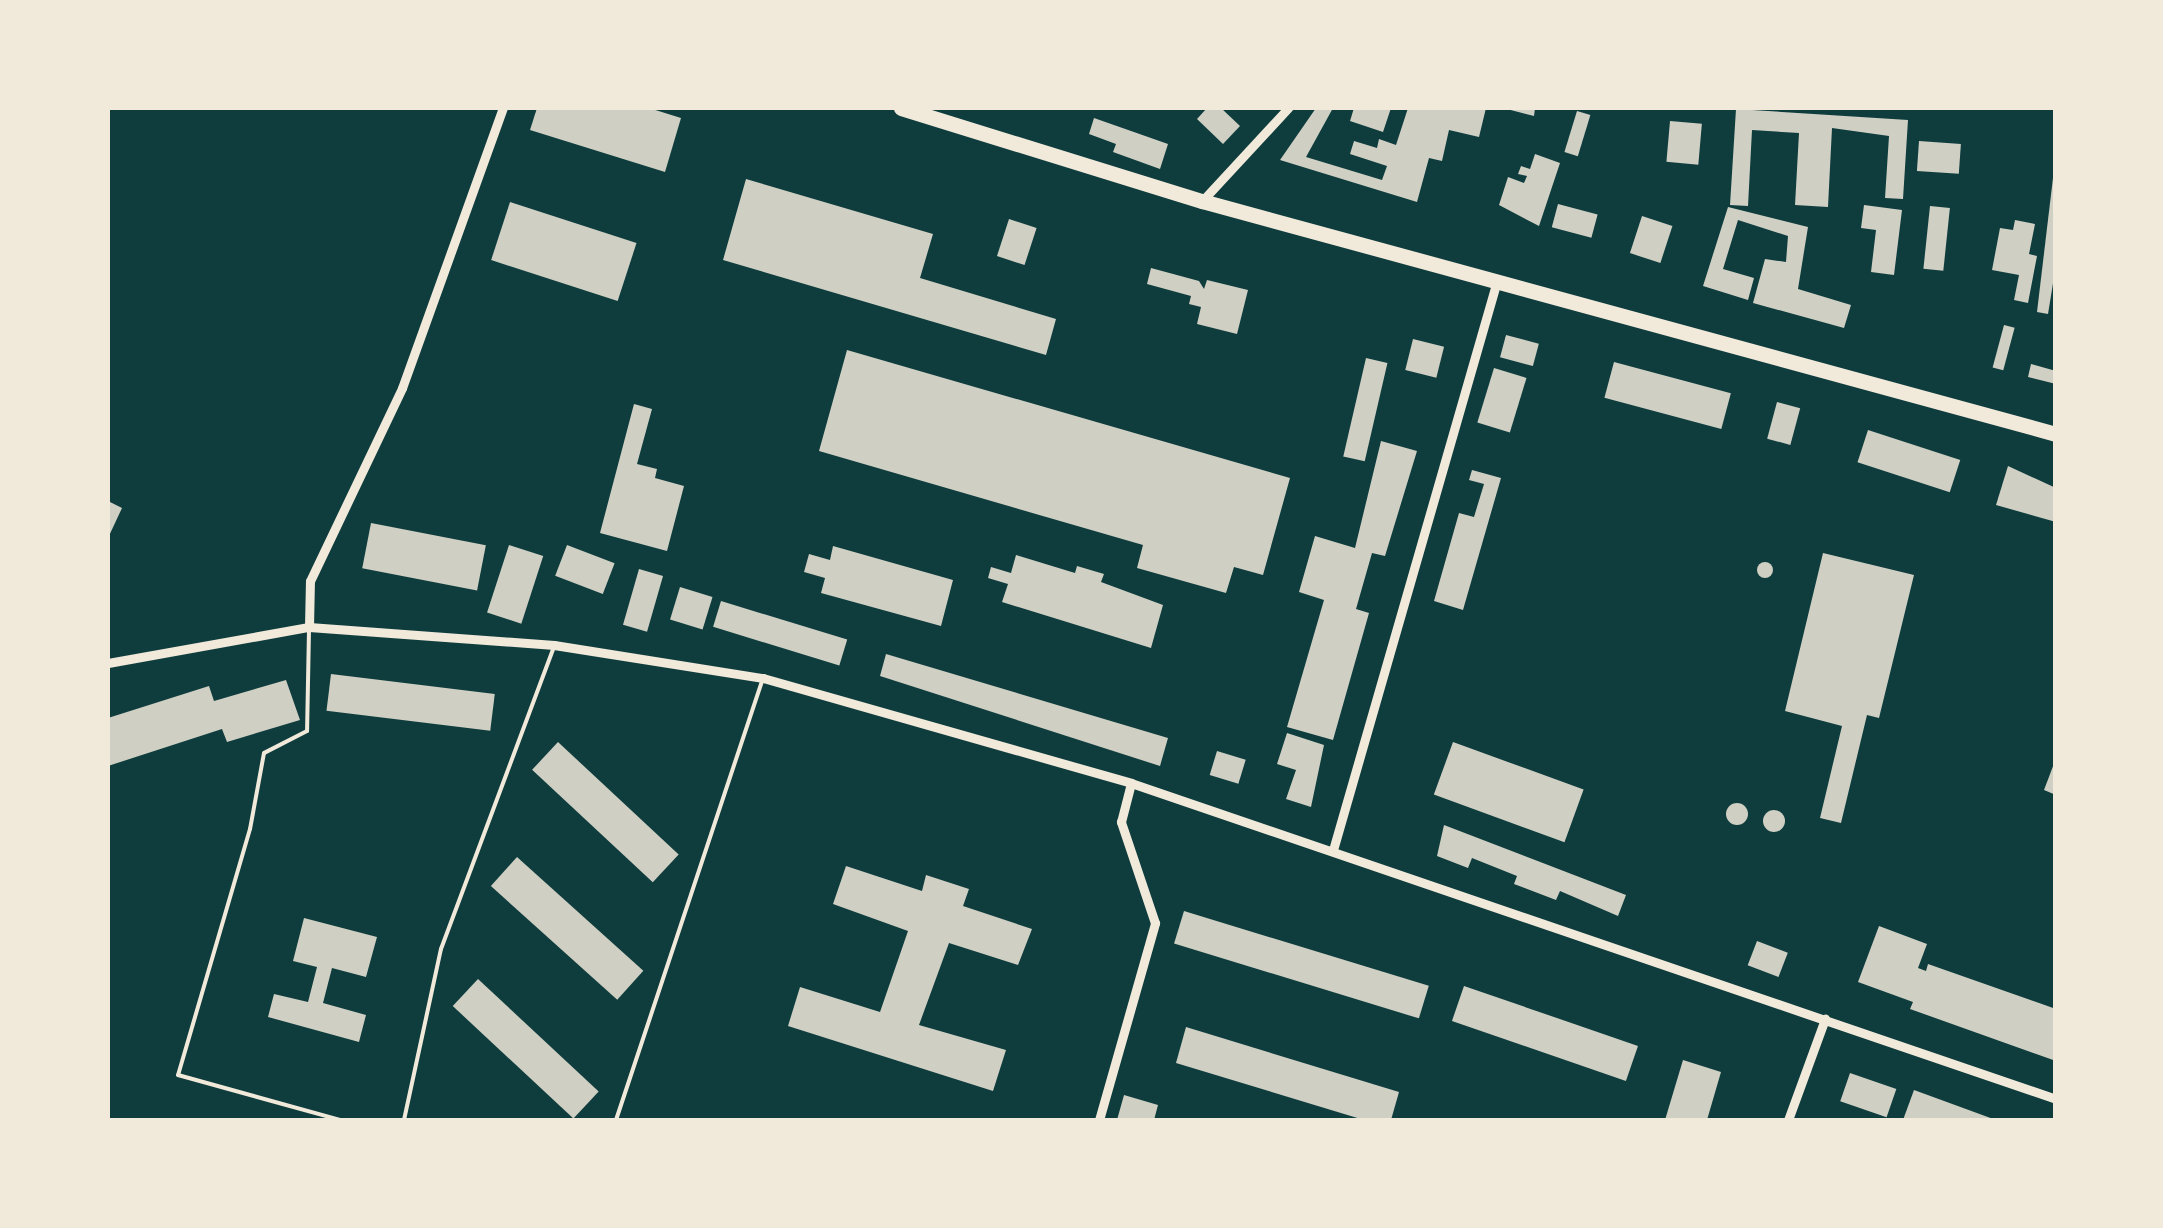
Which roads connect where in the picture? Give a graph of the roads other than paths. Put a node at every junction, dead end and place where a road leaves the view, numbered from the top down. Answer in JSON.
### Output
{"nodes":[{"id":1,"x":503,"y":108,"type":"edge"},
{"id":2,"x":901,"y":108,"type":"edge"},
{"id":3,"x":1288,"y":108,"type":"edge"},
{"id":4,"x":1202,"y":201,"type":"junction"},
{"id":5,"x":1496,"y":284,"type":"junction"},
{"id":6,"x":2056,"y":434,"type":"edge"},
{"id":7,"x":309,"y":627,"type":"junction"},
{"id":8,"x":554,"y":644,"type":"junction"},
{"id":9,"x":108,"y":662,"type":"edge"},
{"id":10,"x":763,"y":678,"type":"junction"},
{"id":11,"x":1131,"y":783,"type":"junction"},
{"id":12,"x":1333,"y":850,"type":"junction"},
{"id":13,"x":1825,"y":1019,"type":"junction"},
{"id":14,"x":2056,"y":1099,"type":"edge"},
{"id":15,"x":340,"y":1120,"type":"edge"},
{"id":16,"x":404,"y":1120,"type":"edge"},
{"id":17,"x":616,"y":1120,"type":"edge"},
{"id":18,"x":1099,"y":1120,"type":"edge"},
{"id":19,"x":1788,"y":1120,"type":"edge"}],
"edges":[{"from":1,"to":7,"type":"street"},
{"from":2,"to":4,"type":"highway"},
{"from":3,"to":4,"type":"street"},
{"from":4,"to":5,"type":"highway"},
{"from":5,"to":6,"type":"highway"},
{"from":5,"to":12,"type":"street"},
{"from":7,"to":8,"type":"street"},
{"from":7,"to":9,"type":"street"},
{"from":7,"to":15,"type":"lane"},
{"from":8,"to":10,"type":"street"},
{"from":8,"to":16,"type":"lane"},
{"from":10,"to":11,"type":"street"},
{"from":10,"to":17,"type":"lane"},
{"from":11,"to":12,"type":"street"},
{"from":11,"to":18,"type":"street"},
{"from":12,"to":13,"type":"street"},
{"from":13,"to":14,"type":"street"},
{"from":13,"to":19,"type":"street"}]}
